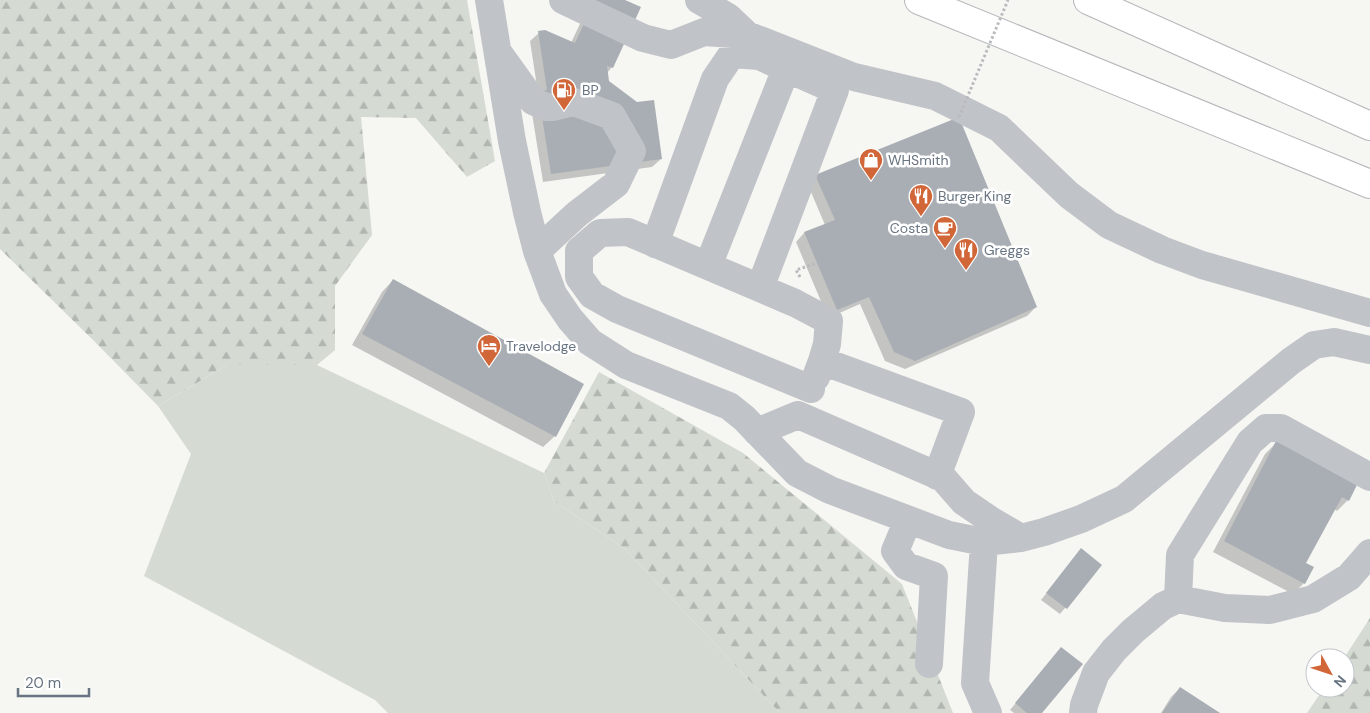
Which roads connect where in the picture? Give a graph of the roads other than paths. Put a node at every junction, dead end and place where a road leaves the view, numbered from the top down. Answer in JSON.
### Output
{"nodes":[{"id":1,"x":488,"y":0,"type":"edge"},
{"id":2,"x":563,"y":0,"type":"edge"},
{"id":3,"x":698,"y":0,"type":"edge"},
{"id":4,"x":919,"y":0,"type":"edge"},
{"id":5,"x":1088,"y":0,"type":"edge"},
{"id":6,"x":747,"y":35,"type":"junction"},
{"id":7,"x":497,"y":49,"type":"junction"},
{"id":8,"x":786,"y":69,"type":"junction"},
{"id":9,"x":1370,"y":126,"type":"edge"},
{"id":10,"x":1370,"y":184,"type":"edge"},
{"id":11,"x":602,"y":195,"type":"junction"},
{"id":12,"x":628,"y":232,"type":"junction"},
{"id":13,"x":655,"y":244,"type":"junction"},
{"id":14,"x":537,"y":251,"type":"junction"},
{"id":15,"x":708,"y":266,"type":"junction"},
{"id":16,"x":760,"y":288,"type":"junction"},
{"id":17,"x":1370,"y":313,"type":"edge"},
{"id":18,"x":1370,"y":350,"type":"edge"},
{"id":19,"x":822,"y":361,"type":"junction"},
{"id":20,"x":811,"y":389,"type":"junction"},
{"id":21,"x":798,"y":415,"type":"junction"},
{"id":22,"x":757,"y":432,"type":"junction"},
{"id":23,"x":937,"y":476,"type":"junction"},
{"id":24,"x":1370,"y":477,"type":"edge"},
{"id":25,"x":908,"y":520,"type":"junction"},
{"id":26,"x":1021,"y":538,"type":"junction"},
{"id":27,"x":984,"y":542,"type":"junction"},
{"id":28,"x":1370,"y":553,"type":"edge"},
{"id":29,"x":1178,"y":599,"type":"junction"},
{"id":30,"x":929,"y":664,"type":"dead end"},
{"id":31,"x":988,"y":713,"type":"edge"},
{"id":32,"x":1084,"y":713,"type":"edge"}],
"edges":[{"from":1,"to":7,"type":"lane"},
{"from":2,"to":6,"type":"lane"},
{"from":3,"to":6,"type":"lane"},
{"from":4,"to":10,"type":"highway"},
{"from":5,"to":9,"type":"highway"},
{"from":6,"to":17,"type":"lane"},
{"from":7,"to":11,"type":"lane"},
{"from":7,"to":14,"type":"lane"},
{"from":8,"to":13,"type":"lane"},
{"from":8,"to":15,"type":"lane"},
{"from":8,"to":16,"type":"lane"},
{"from":11,"to":12,"type":"lane"},
{"from":11,"to":14,"type":"lane"},
{"from":12,"to":13,"type":"lane"},
{"from":12,"to":20,"type":"lane"},
{"from":13,"to":15,"type":"lane"},
{"from":14,"to":22,"type":"lane"},
{"from":15,"to":16,"type":"lane"},
{"from":16,"to":19,"type":"lane"},
{"from":18,"to":26,"type":"lane"},
{"from":19,"to":20,"type":"lane"},
{"from":19,"to":23,"type":"lane"},
{"from":20,"to":21,"type":"lane"},
{"from":21,"to":22,"type":"lane"},
{"from":21,"to":23,"type":"lane"},
{"from":22,"to":25,"type":"lane"},
{"from":23,"to":26,"type":"lane"},
{"from":24,"to":29,"type":"lane"},
{"from":25,"to":27,"type":"lane"},
{"from":25,"to":30,"type":"lane"},
{"from":26,"to":27,"type":"lane"},
{"from":27,"to":31,"type":"lane"},
{"from":28,"to":29,"type":"lane"},
{"from":29,"to":32,"type":"lane"}]}
